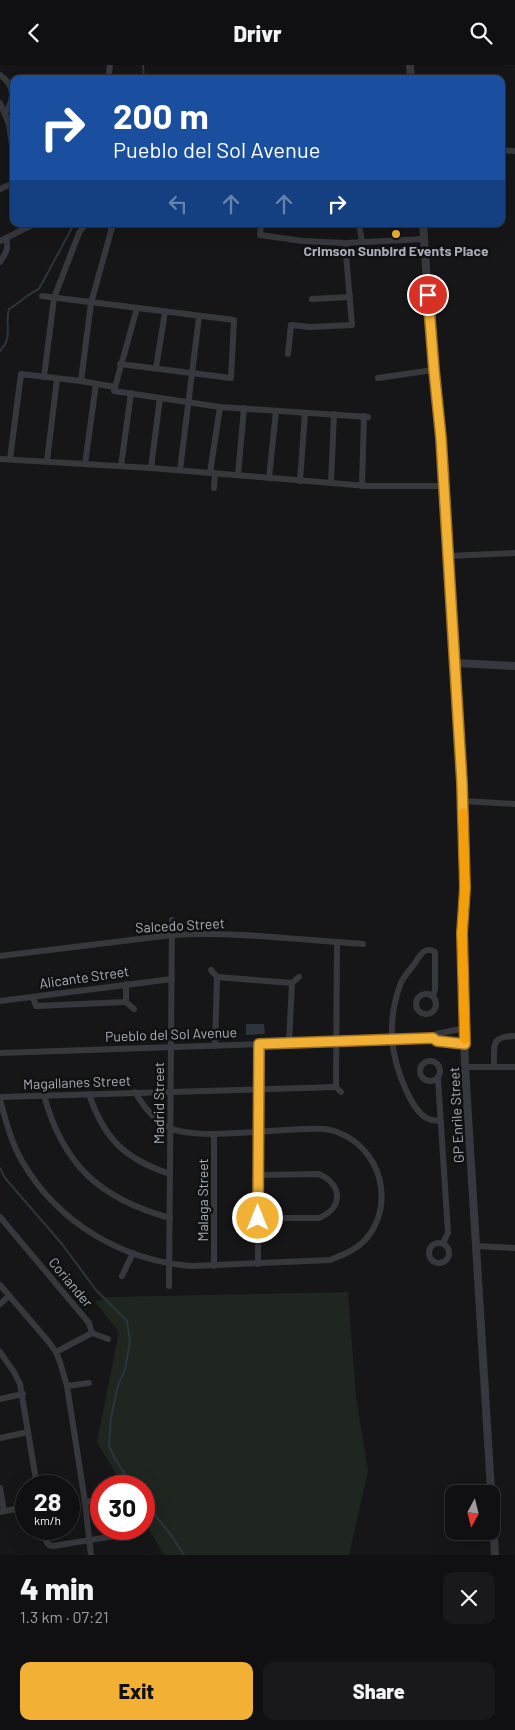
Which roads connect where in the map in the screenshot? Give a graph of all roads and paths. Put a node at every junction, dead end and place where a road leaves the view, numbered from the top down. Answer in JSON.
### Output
{"nodes":[{"id":1,"x":0,"y":103,"type":"edge"},
{"id":2,"x":10,"y":105,"type":"edge"},
{"id":3,"x":6,"y":113,"type":"junction"},
{"id":4,"x":10,"y":131,"type":"edge"},
{"id":5,"x":28,"y":227,"type":"edge"},
{"id":6,"x":83,"y":227,"type":"edge"},
{"id":7,"x":112,"y":227,"type":"edge"},
{"id":8,"x":261,"y":227,"type":"edge"},
{"id":9,"x":360,"y":227,"type":"edge"},
{"id":10,"x":422,"y":227,"type":"edge"},
{"id":11,"x":3,"y":239,"type":"edge"},
{"id":12,"x":424,"y":239,"type":"junction"},
{"id":13,"x":362,"y":241,"type":"junction"},
{"id":14,"x":345,"y":243,"type":"junction"},
{"id":15,"x":0,"y":262,"type":"edge"},
{"id":16,"x":42,"y":296,"type":"dead end"},
{"id":17,"x":350,"y":297,"type":"junction"},
{"id":18,"x":54,"y":298,"type":"junction"},
{"id":19,"x":312,"y":299,"type":"dead end"},
{"id":20,"x":91,"y":303,"type":"junction"},
{"id":21,"x":137,"y":309,"type":"junction"},
{"id":22,"x":165,"y":312,"type":"junction"},
{"id":23,"x":199,"y":317,"type":"junction"},
{"id":24,"x":288,"y":354,"type":"dead end"},
{"id":25,"x":120,"y":363,"type":"junction"},
{"id":26,"x":156,"y":368,"type":"junction"},
{"id":27,"x":434,"y":370,"type":"junction"},
{"id":28,"x":193,"y":373,"type":"junction"},
{"id":29,"x":44,"y":377,"type":"junction"},
{"id":30,"x":378,"y":377,"type":"dead end"},
{"id":31,"x":57,"y":379,"type":"junction"},
{"id":32,"x":81,"y":381,"type":"junction"},
{"id":33,"x":96,"y":383,"type":"junction"},
{"id":34,"x":114,"y":387,"type":"junction"},
{"id":35,"x":131,"y":393,"type":"junction"},
{"id":36,"x":160,"y":398,"type":"junction"},
{"id":37,"x":189,"y":402,"type":"junction"},
{"id":38,"x":220,"y":407,"type":"junction"},
{"id":39,"x":244,"y":408,"type":"junction"},
{"id":40,"x":276,"y":411,"type":"junction"},
{"id":41,"x":305,"y":413,"type":"junction"},
{"id":42,"x":334,"y":414,"type":"junction"},
{"id":43,"x":0,"y":459,"type":"edge"},
{"id":44,"x":10,"y":459,"type":"junction"},
{"id":45,"x":47,"y":461,"type":"junction"},
{"id":46,"x":85,"y":464,"type":"junction"},
{"id":47,"x":121,"y":466,"type":"junction"},
{"id":48,"x":151,"y":468,"type":"junction"},
{"id":49,"x":180,"y":470,"type":"junction"},
{"id":50,"x":213,"y":473,"type":"junction"},
{"id":51,"x":238,"y":475,"type":"junction"},
{"id":52,"x":269,"y":478,"type":"junction"},
{"id":53,"x":300,"y":481,"type":"junction"},
{"id":54,"x":331,"y":483,"type":"junction"},
{"id":55,"x":362,"y":486,"type":"junction"},
{"id":56,"x":444,"y":486,"type":"junction"},
{"id":57,"x":214,"y":488,"type":"dead end"},
{"id":58,"x":515,"y":553,"type":"edge"},
{"id":59,"x":448,"y":556,"type":"junction"},
{"id":60,"x":456,"y":663,"type":"junction"},
{"id":61,"x":515,"y":666,"type":"edge"},
{"id":62,"x":463,"y":801,"type":"junction"},
{"id":63,"x":515,"y":804,"type":"edge"},
{"id":64,"x":172,"y":920,"type":"dead end"},
{"id":65,"x":172,"y":935,"type":"junction"},
{"id":66,"x":337,"y":943,"type":"junction"},
{"id":67,"x":363,"y":944,"type":"dead end"},
{"id":68,"x":0,"y":956,"type":"edge"},
{"id":69,"x":211,"y":970,"type":"dead end"},
{"id":70,"x":217,"y":977,"type":"junction"},
{"id":71,"x":299,"y":977,"type":"dead end"},
{"id":72,"x":172,"y":979,"type":"junction"},
{"id":73,"x":292,"y":983,"type":"junction"},
{"id":74,"x":126,"y":984,"type":"junction"},
{"id":75,"x":433,"y":996,"type":"dead end"},
{"id":76,"x":33,"y":997,"type":"junction"},
{"id":77,"x":0,"y":1001,"type":"edge"},
{"id":78,"x":126,"y":1002,"type":"junction"},
{"id":79,"x":134,"y":1009,"type":"dead end"},
{"id":80,"x":465,"y":1029,"type":"junction"},
{"id":81,"x":515,"y":1036,"type":"edge"},
{"id":82,"x":433,"y":1038,"type":"junction"},
{"id":83,"x":391,"y":1039,"type":"junction"},
{"id":84,"x":335,"y":1041,"type":"junction"},
{"id":85,"x":289,"y":1043,"type":"junction"},
{"id":86,"x":259,"y":1044,"type":"junction"},
{"id":87,"x":465,"y":1044,"type":"junction"},
{"id":88,"x":215,"y":1045,"type":"junction"},
{"id":89,"x":171,"y":1047,"type":"junction"},
{"id":90,"x":0,"y":1053,"type":"edge"},
{"id":91,"x":494,"y":1065,"type":"junction"},
{"id":92,"x":465,"y":1067,"type":"junction"},
{"id":93,"x":515,"y":1067,"type":"edge"},
{"id":94,"x":438,"y":1079,"type":"dead end"},
{"id":95,"x":336,"y":1087,"type":"junction"},
{"id":96,"x":259,"y":1088,"type":"junction"},
{"id":97,"x":171,"y":1092,"type":"junction"},
{"id":98,"x":341,"y":1092,"type":"dead end"},
{"id":99,"x":135,"y":1093,"type":"junction"},
{"id":100,"x":89,"y":1094,"type":"junction"},
{"id":101,"x":44,"y":1095,"type":"junction"},
{"id":102,"x":0,"y":1098,"type":"edge"},
{"id":103,"x":440,"y":1121,"type":"junction"},
{"id":104,"x":171,"y":1129,"type":"junction"},
{"id":105,"x":259,"y":1132,"type":"junction"},
{"id":106,"x":214,"y":1134,"type":"junction"},
{"id":107,"x":170,"y":1173,"type":"junction"},
{"id":108,"x":258,"y":1175,"type":"junction"},
{"id":109,"x":0,"y":1217,"type":"edge"},
{"id":110,"x":170,"y":1218,"type":"junction"},
{"id":111,"x":258,"y":1218,"type":"junction"},
{"id":112,"x":443,"y":1243,"type":"dead end"},
{"id":113,"x":476,"y":1246,"type":"junction"},
{"id":114,"x":515,"y":1249,"type":"edge"},
{"id":115,"x":133,"y":1253,"type":"junction"},
{"id":116,"x":170,"y":1264,"type":"junction"},
{"id":117,"x":258,"y":1264,"type":"junction"},
{"id":118,"x":214,"y":1266,"type":"junction"},
{"id":119,"x":122,"y":1276,"type":"dead end"},
{"id":120,"x":0,"y":1285,"type":"edge"},
{"id":121,"x":169,"y":1286,"type":"dead end"},
{"id":122,"x":10,"y":1296,"type":"junction"},
{"id":123,"x":0,"y":1304,"type":"edge"},
{"id":124,"x":92,"y":1333,"type":"junction"},
{"id":125,"x":108,"y":1339,"type":"dead end"},
{"id":126,"x":56,"y":1352,"type":"junction"},
{"id":127,"x":1,"y":1356,"type":"edge"},
{"id":128,"x":89,"y":1383,"type":"dead end"},
{"id":129,"x":67,"y":1386,"type":"junction"},
{"id":130,"x":23,"y":1394,"type":"junction"},
{"id":131,"x":0,"y":1399,"type":"edge"},
{"id":132,"x":28,"y":1433,"type":"junction"},
{"id":133,"x":0,"y":1438,"type":"edge"},
{"id":134,"x":35,"y":1475,"type":"edge"},
{"id":135,"x":0,"y":1488,"type":"edge"},
{"id":136,"x":90,"y":1501,"type":"edge"},
{"id":137,"x":86,"y":1502,"type":"junction"},
{"id":138,"x":15,"y":1509,"type":"edge"},
{"id":139,"x":2,"y":1511,"type":"edge"},
{"id":140,"x":46,"y":1540,"type":"edge"},
{"id":141,"x":95,"y":1540,"type":"edge"},
{"id":142,"x":89,"y":1541,"type":"junction"},
{"id":143,"x":91,"y":1555,"type":"edge"},
{"id":144,"x":495,"y":1555,"type":"edge"}],
"edges":[{"from":1,"to":3,"type":"street"},
{"from":2,"to":3,"type":"street"},
{"from":3,"to":4,"type":"street"},
{"from":5,"to":11,"type":"street"},
{"from":6,"to":18,"type":"street"},
{"from":7,"to":20,"type":"street"},
{"from":8,"to":14,"type":"street"},
{"from":9,"to":13,"type":"street"},
{"from":10,"to":12,"type":"street","name":"GP Enrile Street"},
{"from":11,"to":15,"type":"street"},
{"from":12,"to":13,"type":"street"},
{"from":12,"to":27,"type":"street","name":"GP Enrile Street"},
{"from":13,"to":14,"type":"street"},
{"from":14,"to":17,"type":"street"},
{"from":16,"to":18,"type":"street"},
{"from":17,"to":19,"type":"street"},
{"from":17,"to":24,"type":"street"},
{"from":18,"to":20,"type":"street"},
{"from":18,"to":29,"type":"street"},
{"from":20,"to":21,"type":"street"},
{"from":20,"to":32,"type":"street"},
{"from":21,"to":22,"type":"street"},
{"from":21,"to":25,"type":"street"},
{"from":22,"to":23,"type":"street"},
{"from":22,"to":26,"type":"street"},
{"from":23,"to":28,"type":"street"},
{"from":23,"to":28,"type":"street"},
{"from":25,"to":26,"type":"street"},
{"from":25,"to":34,"type":"street"},
{"from":26,"to":28,"type":"street"},
{"from":27,"to":30,"type":"street"},
{"from":27,"to":56,"type":"street","name":"GP Enrile Street"},
{"from":28,"to":37,"type":"street"},
{"from":29,"to":31,"type":"street"},
{"from":29,"to":44,"type":"street"},
{"from":31,"to":32,"type":"street"},
{"from":31,"to":45,"type":"street"},
{"from":32,"to":33,"type":"street"},
{"from":33,"to":34,"type":"street"},
{"from":33,"to":46,"type":"street"},
{"from":34,"to":35,"type":"street"},
{"from":35,"to":36,"type":"street"},
{"from":35,"to":47,"type":"street"},
{"from":36,"to":37,"type":"street"},
{"from":36,"to":48,"type":"street"},
{"from":37,"to":38,"type":"street"},
{"from":37,"to":49,"type":"street"},
{"from":38,"to":39,"type":"street"},
{"from":38,"to":50,"type":"street"},
{"from":39,"to":40,"type":"street"},
{"from":39,"to":51,"type":"street"},
{"from":40,"to":41,"type":"street"},
{"from":40,"to":52,"type":"street"},
{"from":41,"to":42,"type":"street"},
{"from":41,"to":53,"type":"street"},
{"from":42,"to":54,"type":"street"},
{"from":42,"to":55,"type":"street"},
{"from":43,"to":44,"type":"street"},
{"from":44,"to":45,"type":"street"},
{"from":45,"to":46,"type":"street"},
{"from":46,"to":47,"type":"street"},
{"from":47,"to":48,"type":"street"},
{"from":48,"to":49,"type":"street"},
{"from":49,"to":50,"type":"street"},
{"from":50,"to":51,"type":"street"},
{"from":50,"to":57,"type":"street"},
{"from":51,"to":52,"type":"street"},
{"from":52,"to":53,"type":"street"},
{"from":53,"to":54,"type":"street"},
{"from":54,"to":55,"type":"street"},
{"from":55,"to":56,"type":"street"},
{"from":56,"to":59,"type":"street","name":"GP Enrile Street"},
{"from":58,"to":59,"type":"street"},
{"from":59,"to":60,"type":"street","name":"GP Enrile Street"},
{"from":60,"to":61,"type":"street"},
{"from":60,"to":62,"type":"street","name":"GP Enrile Street"},
{"from":62,"to":63,"type":"street"},
{"from":62,"to":80,"type":"street","name":"GP Enrile Street"},
{"from":64,"to":65,"type":"street","name":"Madrid Street"},
{"from":65,"to":66,"type":"street","name":"Salcedo Street"},
{"from":65,"to":68,"type":"street","name":"Salcedo Street"},
{"from":65,"to":72,"type":"street","name":"Madrid Street"},
{"from":66,"to":67,"type":"street","name":"Salcedo Street"},
{"from":66,"to":84,"type":"street"},
{"from":69,"to":70,"type":"street"},
{"from":70,"to":73,"type":"street"},
{"from":70,"to":88,"type":"street"},
{"from":71,"to":73,"type":"street"},
{"from":72,"to":74,"type":"street","name":"Alicante Street"},
{"from":72,"to":89,"type":"street","name":"Madrid Street"},
{"from":73,"to":85,"type":"street"},
{"from":74,"to":76,"type":"street","name":"Alicante Street"},
{"from":74,"to":78,"type":"street"},
{"from":75,"to":83,"type":"street"},
{"from":76,"to":77,"type":"street","name":"Alicante Street"},
{"from":76,"to":78,"type":"street"},
{"from":78,"to":79,"type":"street"},
{"from":80,"to":82,"type":"street","name":"Pueblo del Sol Avenue"},
{"from":80,"to":87,"type":"street","name":"GP Enrile Street"},
{"from":81,"to":91,"type":"street"},
{"from":82,"to":83,"type":"street","name":"Pueblo del Sol Avenue"},
{"from":82,"to":87,"type":"street","name":"Pueblo del Sol Avenue"},
{"from":83,"to":84,"type":"street","name":"Pueblo del Sol Avenue"},
{"from":83,"to":103,"type":"street"},
{"from":84,"to":85,"type":"street","name":"Pueblo del Sol Avenue"},
{"from":84,"to":95,"type":"street"},
{"from":85,"to":86,"type":"street","name":"Pueblo del Sol Avenue"},
{"from":86,"to":88,"type":"street","name":"Pueblo del Sol Avenue"},
{"from":86,"to":96,"type":"street"},
{"from":87,"to":92,"type":"street","name":"GP Enrile Street"},
{"from":88,"to":89,"type":"street","name":"Pueblo del Sol Avenue"},
{"from":89,"to":90,"type":"street","name":"Pueblo del Sol Avenue"},
{"from":89,"to":97,"type":"street","name":"Madrid Street"},
{"from":91,"to":92,"type":"street"},
{"from":91,"to":93,"type":"street"},
{"from":92,"to":113,"type":"street","name":"GP Enrile Street"},
{"from":94,"to":103,"type":"street"},
{"from":95,"to":96,"type":"street","name":"Magallanes Street"},
{"from":95,"to":98,"type":"street"},
{"from":96,"to":97,"type":"street","name":"Magallanes Street"},
{"from":96,"to":105,"type":"street"},
{"from":97,"to":99,"type":"street","name":"Magallanes Street"},
{"from":97,"to":104,"type":"street","name":"Madrid Street"},
{"from":99,"to":100,"type":"street","name":"Magallanes Street"},
{"from":99,"to":104,"type":"street"},
{"from":100,"to":101,"type":"street","name":"Magallanes Street"},
{"from":100,"to":107,"type":"street"},
{"from":101,"to":102,"type":"street","name":"Magallanes Street"},
{"from":101,"to":110,"type":"street"},
{"from":102,"to":115,"type":"street"},
{"from":103,"to":112,"type":"street"},
{"from":104,"to":106,"type":"street"},
{"from":104,"to":107,"type":"street","name":"Madrid Street"},
{"from":105,"to":106,"type":"street"},
{"from":105,"to":108,"type":"street"},
{"from":105,"to":117,"type":"street"},
{"from":106,"to":118,"type":"street","name":"Malaga Street"},
{"from":107,"to":110,"type":"street","name":"Madrid Street"},
{"from":108,"to":111,"type":"street"},
{"from":108,"to":111,"type":"street"},
{"from":109,"to":124,"type":"street","name":"Coriander"},
{"from":110,"to":116,"type":"street","name":"Madrid Street"},
{"from":111,"to":117,"type":"street"},
{"from":113,"to":114,"type":"street"},
{"from":113,"to":144,"type":"street","name":"GP Enrile Street"},
{"from":115,"to":116,"type":"street"},
{"from":115,"to":119,"type":"street"},
{"from":116,"to":118,"type":"street"},
{"from":116,"to":121,"type":"street","name":"Madrid Street"},
{"from":117,"to":118,"type":"street"},
{"from":120,"to":122,"type":"street"},
{"from":122,"to":123,"type":"street"},
{"from":122,"to":126,"type":"street"},
{"from":124,"to":125,"type":"street"},
{"from":124,"to":126,"type":"street"},
{"from":126,"to":129,"type":"street"},
{"from":127,"to":130,"type":"street"},
{"from":128,"to":129,"type":"street"},
{"from":129,"to":137,"type":"street"},
{"from":130,"to":131,"type":"street"},
{"from":130,"to":132,"type":"street"},
{"from":132,"to":133,"type":"street"},
{"from":132,"to":134,"type":"street"},
{"from":135,"to":139,"type":"street"},
{"from":136,"to":137,"type":"street"},
{"from":137,"to":142,"type":"street"},
{"from":138,"to":139,"type":"street"},
{"from":140,"to":142,"type":"street"},
{"from":141,"to":142,"type":"street"},
{"from":142,"to":143,"type":"street"}]}
